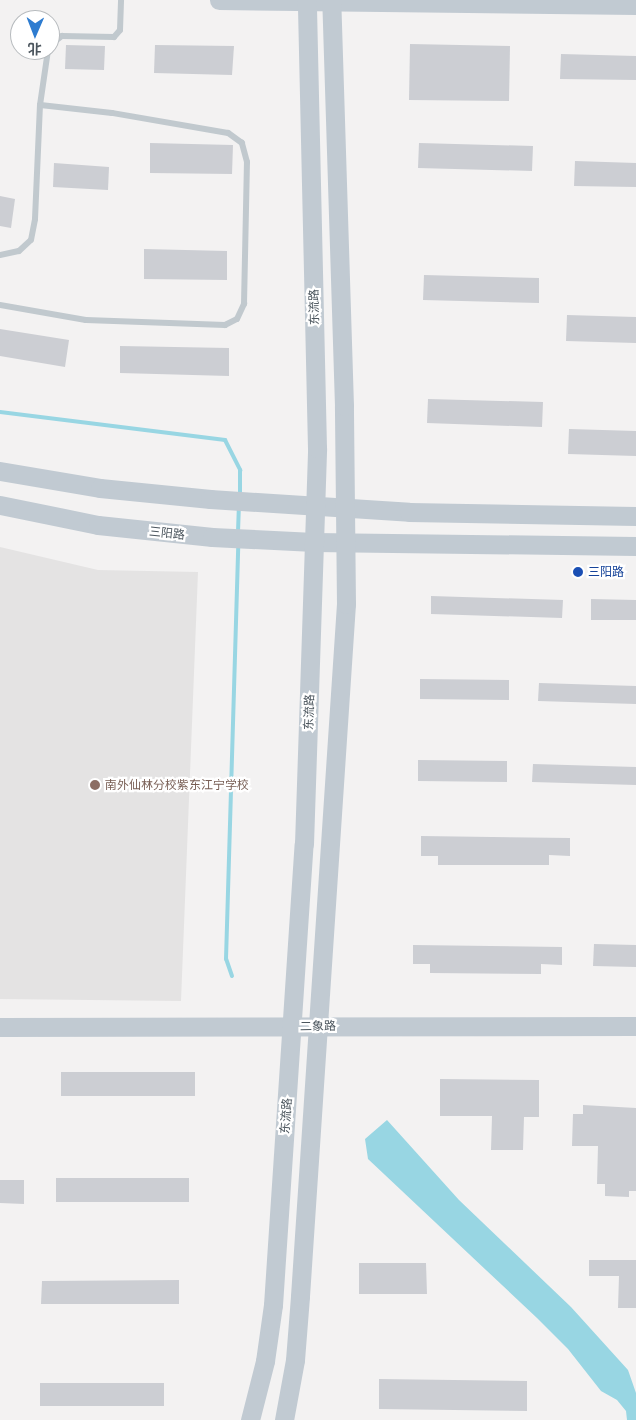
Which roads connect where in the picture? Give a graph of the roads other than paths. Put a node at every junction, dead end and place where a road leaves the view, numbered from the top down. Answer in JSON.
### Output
{"nodes":[{"id":1,"x":121,"y":0,"type":"edge"},
{"id":2,"x":219,"y":0,"type":"edge"},
{"id":3,"x":307,"y":1,"type":"edge"},
{"id":4,"x":331,"y":1,"type":"edge"},
{"id":5,"x":636,"y":6,"type":"edge"},
{"id":6,"x":60,"y":38,"type":"edge"},
{"id":7,"x":47,"y":60,"type":"edge"},
{"id":8,"x":40,"y":105,"type":"junction"},
{"id":9,"x":0,"y":255,"type":"edge"},
{"id":10,"x":0,"y":305,"type":"edge"},
{"id":11,"x":0,"y":471,"type":"edge"},
{"id":12,"x":0,"y":505,"type":"edge"},
{"id":13,"x":315,"y":506,"type":"junction"},
{"id":14,"x":345,"y":508,"type":"junction"},
{"id":15,"x":636,"y":516,"type":"edge"},
{"id":16,"x":314,"y":542,"type":"junction"},
{"id":17,"x":346,"y":542,"type":"junction"},
{"id":18,"x":636,"y":546,"type":"edge"},
{"id":19,"x":292,"y":1026,"type":"junction"},
{"id":20,"x":320,"y":1026,"type":"junction"},
{"id":21,"x":636,"y":1026,"type":"edge"},
{"id":22,"x":0,"y":1027,"type":"edge"},
{"id":23,"x":250,"y":1420,"type":"edge"},
{"id":24,"x":284,"y":1420,"type":"edge"}],
"edges":[{"from":1,"to":6,"type":"lane"},
{"from":2,"to":3,"type":"main road"},
{"from":3,"to":4,"type":"main road"},
{"from":3,"to":13,"type":"main road","name":"东流路"},
{"from":4,"to":5,"type":"main road"},
{"from":4,"to":14,"type":"main road"},
{"from":7,"to":8,"type":"lane"},
{"from":8,"to":9,"type":"lane"},
{"from":8,"to":10,"type":"lane"},
{"from":11,"to":13,"type":"main road"},
{"from":12,"to":16,"type":"main road","name":"三阳路"},
{"from":13,"to":14,"type":"main road"},
{"from":13,"to":16,"type":"main road","name":"东流路"},
{"from":14,"to":15,"type":"main road"},
{"from":14,"to":17,"type":"main road"},
{"from":16,"to":17,"type":"main road","name":"三阳路"},
{"from":16,"to":19,"type":"main road","name":"东流路"},
{"from":17,"to":18,"type":"main road","name":"三阳路"},
{"from":17,"to":20,"type":"main road"},
{"from":19,"to":20,"type":"main road","name":"二象路"},
{"from":19,"to":22,"type":"main road","name":"二象路"},
{"from":19,"to":23,"type":"main road","name":"东流路"},
{"from":20,"to":21,"type":"main road","name":"二象路"},
{"from":20,"to":24,"type":"main road"}]}
